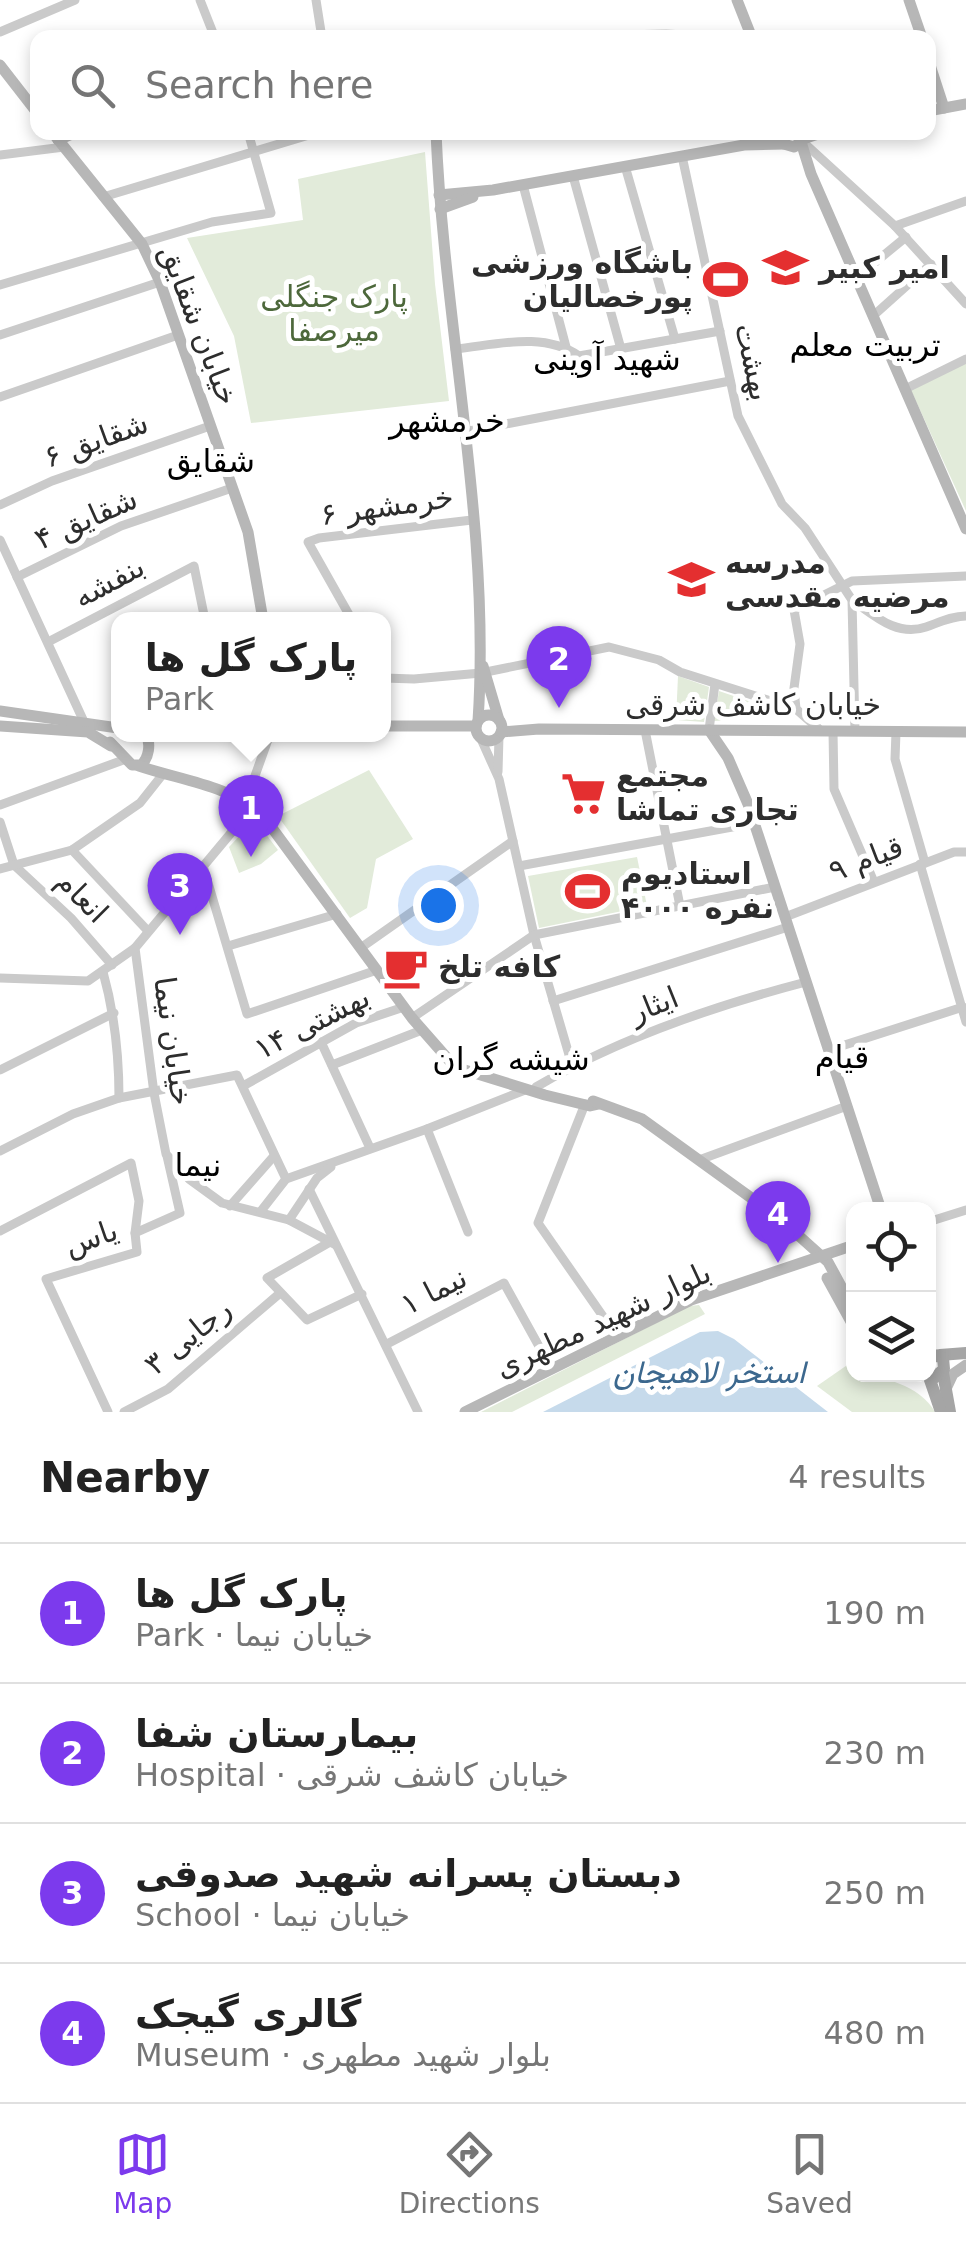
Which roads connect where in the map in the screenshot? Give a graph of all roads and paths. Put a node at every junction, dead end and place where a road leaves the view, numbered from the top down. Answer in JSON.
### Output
{"nodes":[{"id":1,"x":75,"y":0,"type":"edge"},
{"id":2,"x":200,"y":0,"type":"edge"},
{"id":3,"x":316,"y":0,"type":"edge"},
{"id":4,"x":737,"y":0,"type":"edge"},
{"id":5,"x":909,"y":0,"type":"edge"},
{"id":6,"x":212,"y":30,"type":"edge"},
{"id":7,"x":321,"y":30,"type":"edge"},
{"id":8,"x":749,"y":30,"type":"edge"},
{"id":9,"x":919,"y":30,"type":"edge"},
{"id":10,"x":0,"y":32,"type":"edge"},
{"id":11,"x":0,"y":65,"type":"edge"},
{"id":12,"x":936,"y":84,"type":"edge"},
{"id":13,"x":30,"y":104,"type":"edge"},
{"id":14,"x":966,"y":104,"type":"edge"},
{"id":15,"x":944,"y":108,"type":"junction"},
{"id":16,"x":936,"y":110,"type":"edge"},
{"id":17,"x":58,"y":140,"type":"edge"},
{"id":18,"x":250,"y":140,"type":"edge"},
{"id":19,"x":290,"y":140,"type":"edge"},
{"id":20,"x":436,"y":140,"type":"edge"},
{"id":21,"x":785,"y":140,"type":"edge"},
{"id":22,"x":794,"y":140,"type":"edge"},
{"id":23,"x":794,"y":140,"type":"edge"},
{"id":24,"x":253,"y":150,"type":"junction"},
{"id":25,"x":0,"y":155,"type":"edge"},
{"id":26,"x":682,"y":156,"type":"junction"},
{"id":27,"x":626,"y":166,"type":"junction"},
{"id":28,"x":573,"y":176,"type":"junction"},
{"id":29,"x":523,"y":184,"type":"junction"},
{"id":30,"x":103,"y":198,"type":"junction"},
{"id":31,"x":966,"y":200,"type":"edge"},
{"id":32,"x":439,"y":202,"type":"junction"},
{"id":33,"x":895,"y":226,"type":"junction"},
{"id":34,"x":906,"y":237,"type":"junction"},
{"id":35,"x":142,"y":244,"type":"junction"},
{"id":36,"x":931,"y":264,"type":"junction"},
{"id":37,"x":856,"y":278,"type":"junction"},
{"id":38,"x":160,"y":282,"type":"junction"},
{"id":39,"x":0,"y":285,"type":"edge"},
{"id":40,"x":966,"y":304,"type":"edge"},
{"id":41,"x":873,"y":316,"type":"junction"},
{"id":42,"x":720,"y":331,"type":"junction"},
{"id":43,"x":0,"y":335,"type":"edge"},
{"id":44,"x":178,"y":335,"type":"junction"},
{"id":45,"x":675,"y":339,"type":"junction"},
{"id":46,"x":566,"y":347,"type":"junction"},
{"id":47,"x":455,"y":348,"type":"junction"},
{"id":48,"x":621,"y":349,"type":"junction"},
{"id":49,"x":966,"y":359,"type":"edge"},
{"id":50,"x":730,"y":381,"type":"junction"},
{"id":51,"x":905,"y":389,"type":"junction"},
{"id":52,"x":0,"y":397,"type":"edge"},
{"id":53,"x":210,"y":426,"type":"junction"},
{"id":54,"x":464,"y":432,"type":"junction"},
{"id":55,"x":232,"y":488,"type":"junction"},
{"id":56,"x":0,"y":505,"type":"edge"},
{"id":57,"x":472,"y":520,"type":"junction"},
{"id":58,"x":966,"y":528,"type":"edge"},
{"id":59,"x":0,"y":540,"type":"edge"},
{"id":60,"x":17,"y":576,"type":"junction"},
{"id":61,"x":966,"y":576,"type":"edge"},
{"id":62,"x":841,"y":585,"type":"junction"},
{"id":63,"x":852,"y":600,"type":"junction"},
{"id":64,"x":113,"y":608,"type":"junction"},
{"id":65,"x":115,"y":612,"type":"edge"},
{"id":66,"x":204,"y":612,"type":"edge"},
{"id":67,"x":262,"y":612,"type":"edge"},
{"id":68,"x":347,"y":612,"type":"edge"},
{"id":69,"x":966,"y":616,"type":"edge"},
{"id":70,"x":48,"y":642,"type":"junction"},
{"id":71,"x":483,"y":670,"type":"junction"},
{"id":72,"x":391,"y":677,"type":"edge"},
{"id":73,"x":715,"y":684,"type":"junction"},
{"id":74,"x":794,"y":688,"type":"junction"},
{"id":75,"x":778,"y":703,"type":"junction"},
{"id":76,"x":796,"y":709,"type":"junction"},
{"id":77,"x":0,"y":711,"type":"edge"},
{"id":78,"x":477,"y":724,"type":"junction"},
{"id":79,"x":0,"y":726,"type":"edge"},
{"id":80,"x":391,"y":726,"type":"edge"},
{"id":81,"x":86,"y":727,"type":"junction"},
{"id":82,"x":500,"y":727,"type":"junction"},
{"id":83,"x":111,"y":728,"type":"edge"},
{"id":84,"x":645,"y":730,"type":"junction"},
{"id":85,"x":708,"y":730,"type":"junction"},
{"id":86,"x":735,"y":730,"type":"junction"},
{"id":87,"x":827,"y":731,"type":"junction"},
{"id":88,"x":855,"y":732,"type":"junction"},
{"id":89,"x":896,"y":732,"type":"junction"},
{"id":90,"x":966,"y":732,"type":"edge"},
{"id":91,"x":111,"y":734,"type":"edge"},
{"id":92,"x":481,"y":739,"type":"junction"},
{"id":93,"x":149,"y":742,"type":"edge"},
{"id":94,"x":267,"y":742,"type":"edge"},
{"id":95,"x":111,"y":746,"type":"junction"},
{"id":96,"x":728,"y":758,"type":"junction"},
{"id":97,"x":126,"y":760,"type":"junction"},
{"id":98,"x":139,"y":766,"type":"junction"},
{"id":99,"x":163,"y":774,"type":"junction"},
{"id":100,"x":498,"y":779,"type":"junction"},
{"id":101,"x":245,"y":800,"type":"junction"},
{"id":102,"x":0,"y":805,"type":"edge"},
{"id":103,"x":261,"y":813,"type":"junction"},
{"id":104,"x":0,"y":822,"type":"edge"},
{"id":105,"x":754,"y":823,"type":"junction"},
{"id":106,"x":236,"y":828,"type":"junction"},
{"id":107,"x":668,"y":838,"type":"junction"},
{"id":108,"x":513,"y":841,"type":"junction"},
{"id":109,"x":72,"y":850,"type":"junction"},
{"id":110,"x":966,"y":852,"type":"edge"},
{"id":111,"x":922,"y":864,"type":"junction"},
{"id":112,"x":14,"y":865,"type":"junction"},
{"id":113,"x":203,"y":866,"type":"junction"},
{"id":114,"x":519,"y":866,"type":"junction"},
{"id":115,"x":0,"y":869,"type":"edge"},
{"id":116,"x":874,"y":882,"type":"junction"},
{"id":117,"x":775,"y":887,"type":"junction"},
{"id":118,"x":680,"y":906,"type":"junction"},
{"id":119,"x":337,"y":914,"type":"junction"},
{"id":120,"x":787,"y":922,"type":"junction"},
{"id":121,"x":147,"y":930,"type":"junction"},
{"id":122,"x":534,"y":935,"type":"junction"},
{"id":123,"x":228,"y":946,"type":"junction"},
{"id":124,"x":362,"y":947,"type":"junction"},
{"id":125,"x":135,"y":948,"type":"junction"},
{"id":126,"x":108,"y":968,"type":"junction"},
{"id":127,"x":377,"y":970,"type":"junction"},
{"id":128,"x":0,"y":978,"type":"edge"},
{"id":129,"x":806,"y":982,"type":"junction"},
{"id":130,"x":553,"y":1001,"type":"junction"},
{"id":131,"x":404,"y":1006,"type":"junction"},
{"id":132,"x":964,"y":1007,"type":"edge"},
{"id":133,"x":114,"y":1013,"type":"junction"},
{"id":134,"x":412,"y":1018,"type":"junction"},
{"id":135,"x":966,"y":1022,"type":"edge"},
{"id":136,"x":422,"y":1030,"type":"junction"},
{"id":137,"x":321,"y":1042,"type":"junction"},
{"id":138,"x":828,"y":1050,"type":"junction"},
{"id":139,"x":332,"y":1065,"type":"junction"},
{"id":140,"x":572,"y":1065,"type":"junction"},
{"id":141,"x":0,"y":1070,"type":"edge"},
{"id":142,"x":244,"y":1086,"type":"junction"},
{"id":143,"x":531,"y":1088,"type":"junction"},
{"id":144,"x":154,"y":1093,"type":"junction"},
{"id":145,"x":118,"y":1098,"type":"junction"},
{"id":146,"x":592,"y":1104,"type":"junction"},
{"id":147,"x":847,"y":1106,"type":"junction"},
{"id":148,"x":427,"y":1130,"type":"junction"},
{"id":149,"x":370,"y":1148,"type":"junction"},
{"id":150,"x":0,"y":1151,"type":"edge"},
{"id":151,"x":166,"y":1154,"type":"junction"},
{"id":152,"x":274,"y":1156,"type":"junction"},
{"id":153,"x":699,"y":1160,"type":"junction"},
{"id":154,"x":337,"y":1162,"type":"junction"},
{"id":155,"x":286,"y":1179,"type":"junction"},
{"id":156,"x":309,"y":1190,"type":"junction"},
{"id":157,"x":878,"y":1202,"type":"edge"},
{"id":158,"x":230,"y":1206,"type":"junction"},
{"id":159,"x":966,"y":1210,"type":"edge"},
{"id":160,"x":262,"y":1211,"type":"junction"},
{"id":161,"x":936,"y":1219,"type":"edge"},
{"id":162,"x":289,"y":1220,"type":"junction"},
{"id":163,"x":0,"y":1232,"type":"edge"},
{"id":164,"x":468,"y":1232,"type":"dead end"},
{"id":165,"x":135,"y":1233,"type":"junction"},
{"id":166,"x":333,"y":1243,"type":"junction"},
{"id":167,"x":846,"y":1248,"type":"edge"},
{"id":168,"x":820,"y":1256,"type":"junction"},
{"id":169,"x":279,"y":1294,"type":"junction"},
{"id":170,"x":362,"y":1294,"type":"junction"},
{"id":171,"x":846,"y":1295,"type":"edge"},
{"id":172,"x":846,"y":1312,"type":"edge"},
{"id":173,"x":616,"y":1335,"type":"junction"},
{"id":174,"x":387,"y":1344,"type":"junction"},
{"id":175,"x":949,"y":1355,"type":"edge"},
{"id":176,"x":551,"y":1368,"type":"junction"},
{"id":177,"x":936,"y":1378,"type":"edge"},
{"id":178,"x":934,"y":1382,"type":"edge"},
{"id":179,"x":945,"y":1391,"type":"junction"},
{"id":180,"x":421,"y":1410,"type":"edge"},
{"id":181,"x":108,"y":1412,"type":"edge"},
{"id":182,"x":124,"y":1412,"type":"edge"},
{"id":183,"x":465,"y":1412,"type":"edge"},
{"id":184,"x":940,"y":1412,"type":"edge"},
{"id":185,"x":950,"y":1412,"type":"edge"}],
"edges":[{"from":1,"to":10,"type":"street"},
{"from":2,"to":6,"type":"street"},
{"from":3,"to":7,"type":"street"},
{"from":4,"to":8,"type":"main road"},
{"from":5,"to":9,"type":"main road"},
{"from":11,"to":13,"type":"main road"},
{"from":12,"to":15,"type":"main road"},
{"from":14,"to":15,"type":"main road"},
{"from":15,"to":16,"type":"main road"},
{"from":17,"to":25,"type":"street"},
{"from":17,"to":30,"type":"main road","name":"خیابان شقایق"},
{"from":18,"to":24,"type":"street"},
{"from":19,"to":24,"type":"street"},
{"from":20,"to":32,"type":"main road"},
{"from":21,"to":26,"type":"main road"},
{"from":22,"to":37,"type":"main road"},
{"from":23,"to":33,"type":"street"},
{"from":24,"to":30,"type":"street"},
{"from":24,"to":35,"type":"street"},
{"from":26,"to":27,"type":"main road"},
{"from":26,"to":42,"type":"street","name":"بهشت"},
{"from":27,"to":28,"type":"main road"},
{"from":27,"to":45,"type":"street"},
{"from":28,"to":29,"type":"main road"},
{"from":28,"to":48,"type":"street"},
{"from":29,"to":32,"type":"main road"},
{"from":29,"to":46,"type":"street"},
{"from":30,"to":35,"type":"main road","name":"خیابان شقایق"},
{"from":31,"to":33,"type":"street"},
{"from":32,"to":47,"type":"main road"},
{"from":33,"to":34,"type":"street"},
{"from":34,"to":36,"type":"street"},
{"from":34,"to":37,"type":"street"},
{"from":35,"to":38,"type":"main road","name":"خیابان شقایق"},
{"from":35,"to":39,"type":"street"},
{"from":36,"to":40,"type":"street"},
{"from":36,"to":41,"type":"street"},
{"from":37,"to":41,"type":"main road"},
{"from":38,"to":43,"type":"street"},
{"from":38,"to":44,"type":"main road","name":"خیابان شقایق"},
{"from":41,"to":51,"type":"main road"},
{"from":42,"to":45,"type":"street"},
{"from":42,"to":50,"type":"street","name":"بهشت"},
{"from":44,"to":52,"type":"street"},
{"from":44,"to":53,"type":"main road","name":"خیابان شقایق"},
{"from":45,"to":48,"type":"street"},
{"from":46,"to":47,"type":"street"},
{"from":46,"to":48,"type":"street"},
{"from":47,"to":54,"type":"main road"},
{"from":49,"to":51,"type":"street"},
{"from":50,"to":54,"type":"street"},
{"from":50,"to":62,"type":"street","name":"بهشت"},
{"from":51,"to":58,"type":"main road"},
{"from":53,"to":55,"type":"main road","name":"خیابان شقایق"},
{"from":53,"to":56,"type":"street","name":"شقایق ۶"},
{"from":54,"to":57,"type":"main road"},
{"from":55,"to":60,"type":"street","name":"شقایق ۴"},
{"from":55,"to":67,"type":"main road","name":"خیابان شقایق"},
{"from":57,"to":68,"type":"street","name":"خرمشهر ۶"},
{"from":57,"to":71,"type":"main road"},
{"from":59,"to":60,"type":"street"},
{"from":60,"to":70,"type":"street"},
{"from":61,"to":62,"type":"street"},
{"from":62,"to":63,"type":"street","name":"بهشت"},
{"from":62,"to":74,"type":"street"},
{"from":63,"to":69,"type":"street"},
{"from":63,"to":88,"type":"street"},
{"from":64,"to":65,"type":"street"},
{"from":64,"to":66,"type":"street","name":"بنفشه"},
{"from":64,"to":70,"type":"street","name":"بنفشه"},
{"from":70,"to":81,"type":"street"},
{"from":71,"to":72,"type":"street"},
{"from":71,"to":73,"type":"street"},
{"from":71,"to":78,"type":"main road"},
{"from":71,"to":82,"type":"main road"},
{"from":73,"to":75,"type":"street"},
{"from":73,"to":85,"type":"street"},
{"from":74,"to":75,"type":"street"},
{"from":74,"to":76,"type":"street"},
{"from":75,"to":76,"type":"street"},
{"from":76,"to":87,"type":"street"},
{"from":77,"to":81,"type":"main road"},
{"from":78,"to":80,"type":"main road"},
{"from":78,"to":82,"type":"main road"},
{"from":78,"to":92,"type":"main road"},
{"from":79,"to":81,"type":"main road"},
{"from":81,"to":83,"type":"main road"},
{"from":81,"to":95,"type":"main road"},
{"from":82,"to":84,"type":"main road","name":"خیابان کاشف شرقی"},
{"from":82,"to":92,"type":"main road"},
{"from":82,"to":100,"type":"street"},
{"from":84,"to":85,"type":"main road","name":"خیابان کاشف شرقی"},
{"from":84,"to":107,"type":"street"},
{"from":85,"to":86,"type":"main road","name":"خیابان کاشف شرقی"},
{"from":85,"to":96,"type":"main road"},
{"from":86,"to":87,"type":"main road","name":"خیابان کاشف شرقی"},
{"from":86,"to":96,"type":"main road"},
{"from":87,"to":88,"type":"main road","name":"خیابان کاشف شرقی"},
{"from":87,"to":116,"type":"street"},
{"from":88,"to":89,"type":"main road","name":"خیابان کاشف شرقی"},
{"from":89,"to":90,"type":"main road","name":"خیابان کاشف شرقی"},
{"from":89,"to":111,"type":"street"},
{"from":91,"to":95,"type":"main road"},
{"from":92,"to":100,"type":"street"},
{"from":93,"to":98,"type":"main road"},
{"from":94,"to":101,"type":"street","name":"خیابان نیما"},
{"from":95,"to":97,"type":"main road"},
{"from":96,"to":105,"type":"main road"},
{"from":97,"to":98,"type":"main road"},
{"from":97,"to":102,"type":"street"},
{"from":98,"to":99,"type":"main road"},
{"from":99,"to":101,"type":"main road"},
{"from":99,"to":109,"type":"street"},
{"from":100,"to":108,"type":"street"},
{"from":101,"to":103,"type":"main road"},
{"from":101,"to":106,"type":"street","name":"خیابان نیما"},
{"from":103,"to":106,"type":"street","name":"خیابان نیما"},
{"from":103,"to":119,"type":"main road"},
{"from":104,"to":112,"type":"street"},
{"from":105,"to":107,"type":"street"},
{"from":105,"to":117,"type":"main road"},
{"from":106,"to":113,"type":"street","name":"خیابان نیما"},
{"from":107,"to":114,"type":"street"},
{"from":107,"to":118,"type":"street"},
{"from":108,"to":114,"type":"street"},
{"from":108,"to":124,"type":"street"},
{"from":109,"to":112,"type":"street"},
{"from":109,"to":121,"type":"street"},
{"from":110,"to":111,"type":"street","name":"قیام ۹"},
{"from":111,"to":116,"type":"street","name":"قیام ۹"},
{"from":111,"to":132,"type":"street"},
{"from":112,"to":115,"type":"street"},
{"from":112,"to":126,"type":"street","name":"انعام"},
{"from":113,"to":121,"type":"street","name":"خیابان نیما"},
{"from":113,"to":123,"type":"street"},
{"from":114,"to":122,"type":"street"},
{"from":116,"to":120,"type":"street","name":"قیام ۹"},
{"from":117,"to":118,"type":"street"},
{"from":117,"to":120,"type":"main road"},
{"from":118,"to":122,"type":"street"},
{"from":119,"to":123,"type":"street"},
{"from":119,"to":124,"type":"main road"},
{"from":120,"to":129,"type":"main road"},
{"from":120,"to":130,"type":"street","name":"قیام ۹"},
{"from":121,"to":125,"type":"street","name":"خیابان نیما"},
{"from":122,"to":130,"type":"street"},
{"from":122,"to":134,"type":"street"},
{"from":123,"to":127,"type":"street"},
{"from":124,"to":127,"type":"main road"},
{"from":125,"to":126,"type":"street"},
{"from":125,"to":144,"type":"street","name":"خیابان نیما"},
{"from":126,"to":128,"type":"street"},
{"from":126,"to":133,"type":"street"},
{"from":127,"to":131,"type":"main road"},
{"from":129,"to":138,"type":"main road"},
{"from":129,"to":140,"type":"street","name":"ایثار"},
{"from":130,"to":140,"type":"street"},
{"from":131,"to":134,"type":"main road"},
{"from":131,"to":137,"type":"street","name":"بهشتی ۱۴"},
{"from":132,"to":135,"type":"street"},
{"from":132,"to":138,"type":"street"},
{"from":133,"to":141,"type":"street"},
{"from":133,"to":145,"type":"street"},
{"from":134,"to":136,"type":"main road"},
{"from":136,"to":139,"type":"street"},
{"from":136,"to":143,"type":"main road"},
{"from":137,"to":139,"type":"street"},
{"from":137,"to":142,"type":"street","name":"بهشتی ۱۴"},
{"from":138,"to":147,"type":"main road"},
{"from":139,"to":149,"type":"street"},
{"from":140,"to":143,"type":"street","name":"ایثار"},
{"from":142,"to":144,"type":"street"},
{"from":142,"to":152,"type":"street"},
{"from":143,"to":146,"type":"main road"},
{"from":143,"to":148,"type":"street","name":"ایثار"},
{"from":144,"to":145,"type":"street"},
{"from":144,"to":151,"type":"street","name":"خیابان نیما"},
{"from":145,"to":150,"type":"street"},
{"from":146,"to":153,"type":"main road"},
{"from":146,"to":173,"type":"street"},
{"from":147,"to":153,"type":"street"},
{"from":147,"to":157,"type":"main road"},
{"from":148,"to":149,"type":"street","name":"ایثار"},
{"from":148,"to":164,"type":"street"},
{"from":149,"to":154,"type":"street","name":"ایثار"},
{"from":151,"to":158,"type":"street"},
{"from":151,"to":165,"type":"street","name":"خیابان نیما"},
{"from":152,"to":155,"type":"street"},
{"from":152,"to":158,"type":"street"},
{"from":153,"to":168,"type":"main road"},
{"from":154,"to":155,"type":"street","name":"ایثار"},
{"from":154,"to":156,"type":"street"},
{"from":155,"to":160,"type":"street"},
{"from":156,"to":162,"type":"street"},
{"from":156,"to":166,"type":"street"},
{"from":158,"to":160,"type":"street"},
{"from":159,"to":161,"type":"street"},
{"from":160,"to":162,"type":"street"},
{"from":162,"to":166,"type":"street"},
{"from":163,"to":165,"type":"street"},
{"from":165,"to":181,"type":"street","name":"یاس"},
{"from":166,"to":169,"type":"street"},
{"from":166,"to":170,"type":"street"},
{"from":167,"to":168,"type":"main road","name":"بلوار شهید مطهری"},
{"from":168,"to":171,"type":"main road"},
{"from":168,"to":172,"type":"main road"},
{"from":168,"to":173,"type":"main road","name":"بلوار شهید مطهری"},
{"from":169,"to":170,"type":"street"},
{"from":169,"to":182,"type":"street","name":"رجایی ۳"},
{"from":170,"to":174,"type":"street"},
{"from":173,"to":176,"type":"main road","name":"بلوار شهید مطهری"},
{"from":174,"to":176,"type":"street","name":"نیما ۱"},
{"from":174,"to":180,"type":"street"},
{"from":175,"to":179,"type":"main road"},
{"from":176,"to":183,"type":"main road","name":"بلوار شهید مطهری"},
{"from":177,"to":179,"type":"main road"},
{"from":178,"to":184,"type":"main road"},
{"from":179,"to":185,"type":"main road"}]}
